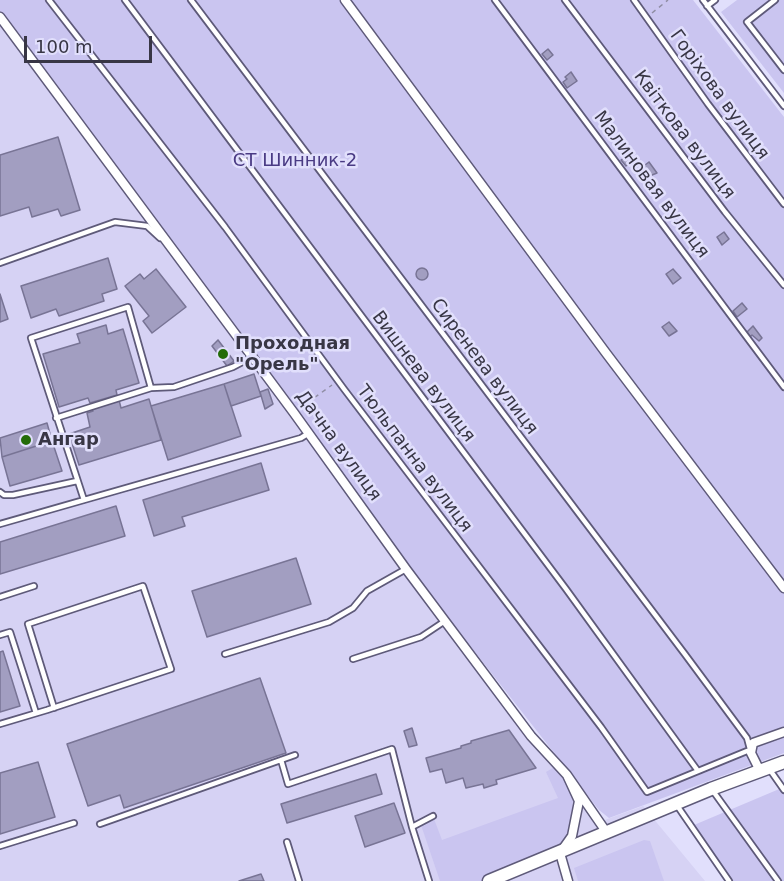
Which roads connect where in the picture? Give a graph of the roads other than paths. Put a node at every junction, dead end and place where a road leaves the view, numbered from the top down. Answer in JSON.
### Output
{"nodes":[{"id":1,"x":49,"y":0,"type":"edge"},
{"id":2,"x":125,"y":0,"type":"edge"},
{"id":3,"x":190,"y":0,"type":"edge"},
{"id":4,"x":345,"y":0,"type":"edge"},
{"id":5,"x":495,"y":0,"type":"edge"},
{"id":6,"x":565,"y":0,"type":"edge"},
{"id":7,"x":633,"y":0,"type":"edge"},
{"id":8,"x":703,"y":0,"type":"edge"},
{"id":9,"x":715,"y":0,"type":"edge"},
{"id":10,"x":775,"y":0,"type":"edge"},
{"id":11,"x":707,"y":6,"type":"junction"},
{"id":12,"x":0,"y":17,"type":"edge"},
{"id":13,"x":784,"y":70,"type":"edge"},
{"id":14,"x":784,"y":106,"type":"edge"},
{"id":15,"x":784,"y":204,"type":"edge"},
{"id":16,"x":168,"y":245,"type":"junction"},
{"id":17,"x":0,"y":262,"type":"edge"},
{"id":18,"x":784,"y":285,"type":"edge"},
{"id":19,"x":252,"y":357,"type":"junction"},
{"id":20,"x":784,"y":387,"type":"edge"},
{"id":21,"x":151,"y":388,"type":"junction"},
{"id":22,"x":56,"y":418,"type":"junction"},
{"id":23,"x":309,"y":433,"type":"junction"},
{"id":24,"x":77,"y":481,"type":"junction"},
{"id":25,"x":0,"y":492,"type":"edge"},
{"id":26,"x":84,"y":500,"type":"junction"},
{"id":27,"x":0,"y":524,"type":"edge"},
{"id":28,"x":406,"y":569,"type":"junction"},
{"id":29,"x":34,"y":586,"type":"dead end"},
{"id":30,"x":784,"y":588,"type":"edge"},
{"id":31,"x":0,"y":597,"type":"edge"},
{"id":32,"x":445,"y":621,"type":"junction"},
{"id":33,"x":0,"y":635,"type":"edge"},
{"id":34,"x":225,"y":654,"type":"dead end"},
{"id":35,"x":353,"y":659,"type":"dead end"},
{"id":36,"x":54,"y":708,"type":"junction"},
{"id":37,"x":36,"y":713,"type":"junction"},
{"id":38,"x":0,"y":724,"type":"edge"},
{"id":39,"x":784,"y":732,"type":"edge"},
{"id":40,"x":751,"y":753,"type":"junction"},
{"id":41,"x":295,"y":755,"type":"dead end"},
{"id":42,"x":281,"y":760,"type":"junction"},
{"id":43,"x":784,"y":762,"type":"edge"},
{"id":44,"x":764,"y":769,"type":"junction"},
{"id":45,"x":698,"y":771,"type":"junction"},
{"id":46,"x":567,"y":775,"type":"junction"},
{"id":47,"x":711,"y":789,"type":"junction"},
{"id":48,"x":784,"y":790,"type":"edge"},
{"id":49,"x":676,"y":804,"type":"junction"},
{"id":50,"x":433,"y":816,"type":"dead end"},
{"id":51,"x":74,"y":823,"type":"dead end"},
{"id":52,"x":100,"y":824,"type":"dead end"},
{"id":53,"x":412,"y":827,"type":"junction"},
{"id":54,"x":608,"y":833,"type":"junction"},
{"id":55,"x":287,"y":842,"type":"dead end"},
{"id":56,"x":0,"y":846,"type":"edge"},
{"id":57,"x":560,"y":853,"type":"junction"},
{"id":58,"x":299,"y":881,"type":"edge"},
{"id":59,"x":429,"y":881,"type":"edge"},
{"id":60,"x":489,"y":881,"type":"edge"},
{"id":61,"x":568,"y":881,"type":"edge"},
{"id":62,"x":729,"y":881,"type":"edge"},
{"id":63,"x":778,"y":881,"type":"edge"}],
"edges":[{"from":1,"to":45,"type":"lane","name":"Тюльпанна вулиця"},
{"from":2,"to":45,"type":"lane","name":"Вишнева вулиця"},
{"from":3,"to":40,"type":"lane","name":"Сиренева вулиця"},
{"from":4,"to":30,"type":"street"},
{"from":5,"to":20,"type":"lane","name":"Малиновая вулиця"},
{"from":6,"to":18,"type":"lane","name":"Квіткова вулиця"},
{"from":7,"to":15,"type":"lane","name":"Горіхова вулиця"},
{"from":8,"to":11,"type":"lane"},
{"from":9,"to":11,"type":"lane"},
{"from":10,"to":13,"type":"lane"},
{"from":11,"to":14,"type":"lane"},
{"from":12,"to":16,"type":"street","name":"Дачна вулиця"},
{"from":16,"to":17,"type":"lane"},
{"from":16,"to":19,"type":"street","name":"Дачна вулиця"},
{"from":19,"to":21,"type":"lane"},
{"from":19,"to":23,"type":"street","name":"Дачна вулиця"},
{"from":21,"to":22,"type":"lane"},
{"from":21,"to":22,"type":"lane"},
{"from":22,"to":24,"type":"lane"},
{"from":23,"to":26,"type":"lane"},
{"from":23,"to":28,"type":"street","name":"Дачна вулиця"},
{"from":24,"to":25,"type":"lane"},
{"from":24,"to":26,"type":"lane"},
{"from":26,"to":27,"type":"lane"},
{"from":28,"to":32,"type":"street","name":"Дачна вулиця"},
{"from":28,"to":34,"type":"lane"},
{"from":29,"to":31,"type":"lane"},
{"from":32,"to":35,"type":"lane"},
{"from":32,"to":46,"type":"street","name":"Дачна вулиця"},
{"from":33,"to":37,"type":"lane"},
{"from":36,"to":36,"type":"lane"},
{"from":36,"to":37,"type":"lane"},
{"from":37,"to":38,"type":"lane"},
{"from":39,"to":40,"type":"street"},
{"from":40,"to":44,"type":"street"},
{"from":40,"to":45,"type":"lane"},
{"from":41,"to":42,"type":"lane"},
{"from":42,"to":52,"type":"lane"},
{"from":42,"to":53,"type":"lane"},
{"from":43,"to":44,"type":"main road"},
{"from":44,"to":47,"type":"main road"},
{"from":44,"to":48,"type":"lane"},
{"from":46,"to":54,"type":"street"},
{"from":46,"to":57,"type":"street"},
{"from":47,"to":49,"type":"main road"},
{"from":47,"to":63,"type":"lane"},
{"from":49,"to":54,"type":"main road"},
{"from":49,"to":62,"type":"lane"},
{"from":50,"to":53,"type":"lane"},
{"from":51,"to":56,"type":"lane"},
{"from":53,"to":59,"type":"lane"},
{"from":54,"to":57,"type":"main road"},
{"from":55,"to":58,"type":"lane"},
{"from":57,"to":60,"type":"main road"},
{"from":57,"to":61,"type":"street"}]}
